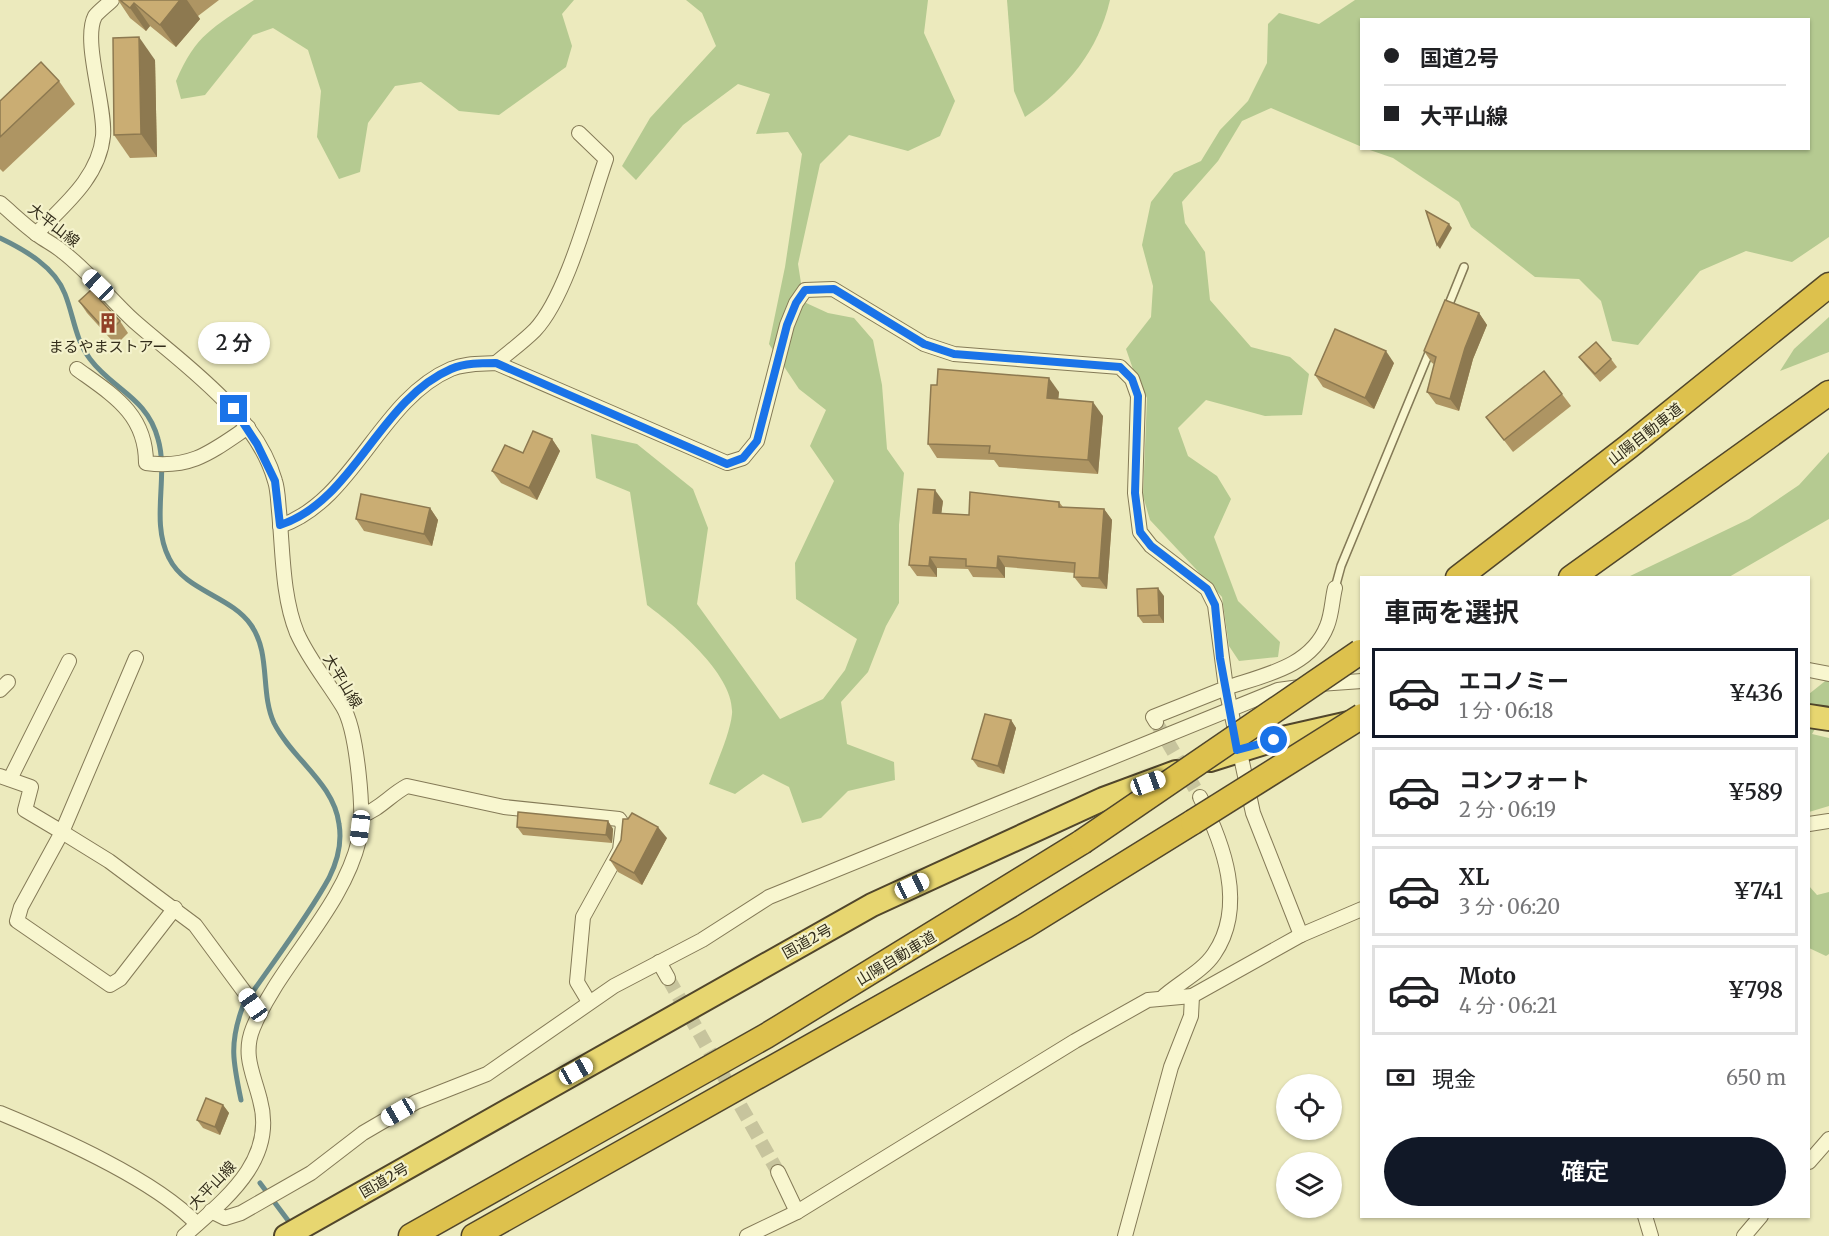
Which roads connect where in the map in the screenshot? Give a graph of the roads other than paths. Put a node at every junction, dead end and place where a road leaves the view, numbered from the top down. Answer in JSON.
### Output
{"nodes":[{"id":1,"x":112,"y":0,"type":"edge"},
{"id":2,"x":579,"y":133,"type":"dead end"},
{"id":3,"x":0,"y":202,"type":"edge"},
{"id":4,"x":36,"y":234,"type":"junction"},
{"id":5,"x":1464,"y":267,"type":"dead end"},
{"id":6,"x":1829,"y":285,"type":"edge"},
{"id":7,"x":1442,"y":321,"type":"edge"},
{"id":8,"x":1433,"y":342,"type":"edge"},
{"id":9,"x":496,"y":363,"type":"junction"},
{"id":10,"x":77,"y":369,"type":"dead end"},
{"id":11,"x":1829,"y":393,"type":"edge"},
{"id":12,"x":248,"y":427,"type":"junction"},
{"id":13,"x":280,"y":525,"type":"junction"},
{"id":14,"x":1461,"y":576,"type":"edge"},
{"id":15,"x":1574,"y":576,"type":"edge"},
{"id":16,"x":1335,"y":588,"type":"joint"},
{"id":17,"x":1360,"y":652,"type":"edge"},
{"id":18,"x":136,"y":658,"type":"dead end"},
{"id":19,"x":69,"y":661,"type":"dead end"},
{"id":20,"x":1810,"y":670,"type":"edge"},
{"id":21,"x":1829,"y":674,"type":"edge"},
{"id":22,"x":1360,"y":681,"type":"edge"},
{"id":23,"x":1226,"y":688,"type":"junction"},
{"id":24,"x":1230,"y":709,"type":"junction"},
{"id":25,"x":1360,"y":717,"type":"edge"},
{"id":26,"x":1360,"y":721,"type":"edge"},
{"id":27,"x":1156,"y":722,"type":"dead end"},
{"id":28,"x":1237,"y":750,"type":"junction"},
{"id":29,"x":5,"y":777,"type":"edge"},
{"id":30,"x":1200,"y":797,"type":"tunnel mouth"},
{"id":31,"x":362,"y":815,"type":"junction"},
{"id":32,"x":1829,"y":821,"type":"edge"},
{"id":33,"x":1810,"y":824,"type":"edge"},
{"id":34,"x":62,"y":832,"type":"junction"},
{"id":35,"x":175,"y":908,"type":"junction"},
{"id":36,"x":1360,"y":910,"type":"edge"},
{"id":37,"x":1301,"y":935,"type":"junction"},
{"id":38,"x":659,"y":962,"type":"junction"},
{"id":39,"x":668,"y":978,"type":"tunnel mouth"},
{"id":40,"x":1192,"y":996,"type":"junction"},
{"id":41,"x":1162,"y":998,"type":"junction"},
{"id":42,"x":589,"y":1002,"type":"junction"},
{"id":43,"x":256,"y":1009,"type":"junction"},
{"id":44,"x":0,"y":1113,"type":"edge"},
{"id":45,"x":1829,"y":1139,"type":"edge"},
{"id":46,"x":1810,"y":1161,"type":"edge"},
{"id":47,"x":778,"y":1172,"type":"tunnel mouth"},
{"id":48,"x":211,"y":1211,"type":"junction"},
{"id":49,"x":797,"y":1212,"type":"junction"},
{"id":50,"x":1646,"y":1218,"type":"edge"},
{"id":51,"x":1759,"y":1218,"type":"edge"},
{"id":52,"x":197,"y":1224,"type":"junction"},
{"id":53,"x":184,"y":1236,"type":"edge"},
{"id":54,"x":286,"y":1236,"type":"edge"},
{"id":55,"x":411,"y":1236,"type":"edge"},
{"id":56,"x":474,"y":1236,"type":"edge"},
{"id":57,"x":747,"y":1236,"type":"edge"},
{"id":58,"x":1125,"y":1236,"type":"edge"},
{"id":59,"x":1651,"y":1236,"type":"edge"},
{"id":60,"x":1744,"y":1236,"type":"edge"}],
"edges":[{"from":1,"to":4,"type":"street"},
{"from":2,"to":9,"type":"street"},
{"from":3,"to":4,"type":"street","name":"大平山線"},
{"from":4,"to":12,"type":"street","name":"大平山線"},
{"from":5,"to":7,"type":"lane"},
{"from":6,"to":14,"type":"highway","name":"山陽自動車道"},
{"from":8,"to":16,"type":"lane"},
{"from":9,"to":13,"type":"street"},
{"from":9,"to":23,"type":"street"},
{"from":10,"to":12,"type":"street"},
{"from":11,"to":15,"type":"highway"},
{"from":12,"to":13,"type":"street","name":"大平山線"},
{"from":13,"to":31,"type":"street","name":"大平山線"},
{"from":16,"to":23,"type":"street"},
{"from":17,"to":55,"type":"highway","name":"山陽自動車道","bridge":true},
{"from":18,"to":34,"type":"street"},
{"from":19,"to":29,"type":"street"},
{"from":20,"to":21,"type":"street"},
{"from":22,"to":24,"type":"street"},
{"from":23,"to":24,"type":"street"},
{"from":23,"to":27,"type":"street"},
{"from":24,"to":28,"type":"street"},
{"from":24,"to":38,"type":"street"},
{"from":25,"to":56,"type":"highway","bridge":true},
{"from":26,"to":28,"type":"highway","name":"国道2号"},
{"from":28,"to":37,"type":"street"},
{"from":28,"to":54,"type":"highway","name":"国道2号"},
{"from":29,"to":34,"type":"street"},
{"from":30,"to":41,"type":"street"},
{"from":31,"to":42,"type":"street"},
{"from":31,"to":43,"type":"street","name":"大平山線"},
{"from":32,"to":33,"type":"street"},
{"from":34,"to":35,"type":"street"},
{"from":34,"to":35,"type":"street"},
{"from":35,"to":43,"type":"street"},
{"from":36,"to":37,"type":"street"},
{"from":37,"to":40,"type":"street"},
{"from":38,"to":39,"type":"street"},
{"from":38,"to":42,"type":"street"},
{"from":40,"to":41,"type":"street"},
{"from":40,"to":58,"type":"street"},
{"from":41,"to":49,"type":"street"},
{"from":42,"to":48,"type":"street"},
{"from":43,"to":48,"type":"street","name":"大平山線"},
{"from":44,"to":52,"type":"street"},
{"from":45,"to":46,"type":"street"},
{"from":47,"to":49,"type":"street"},
{"from":48,"to":52,"type":"street","name":"大平山線"},
{"from":49,"to":57,"type":"street"},
{"from":50,"to":59,"type":"street"},
{"from":51,"to":60,"type":"street"},
{"from":52,"to":53,"type":"street","name":"大平山線"}]}
